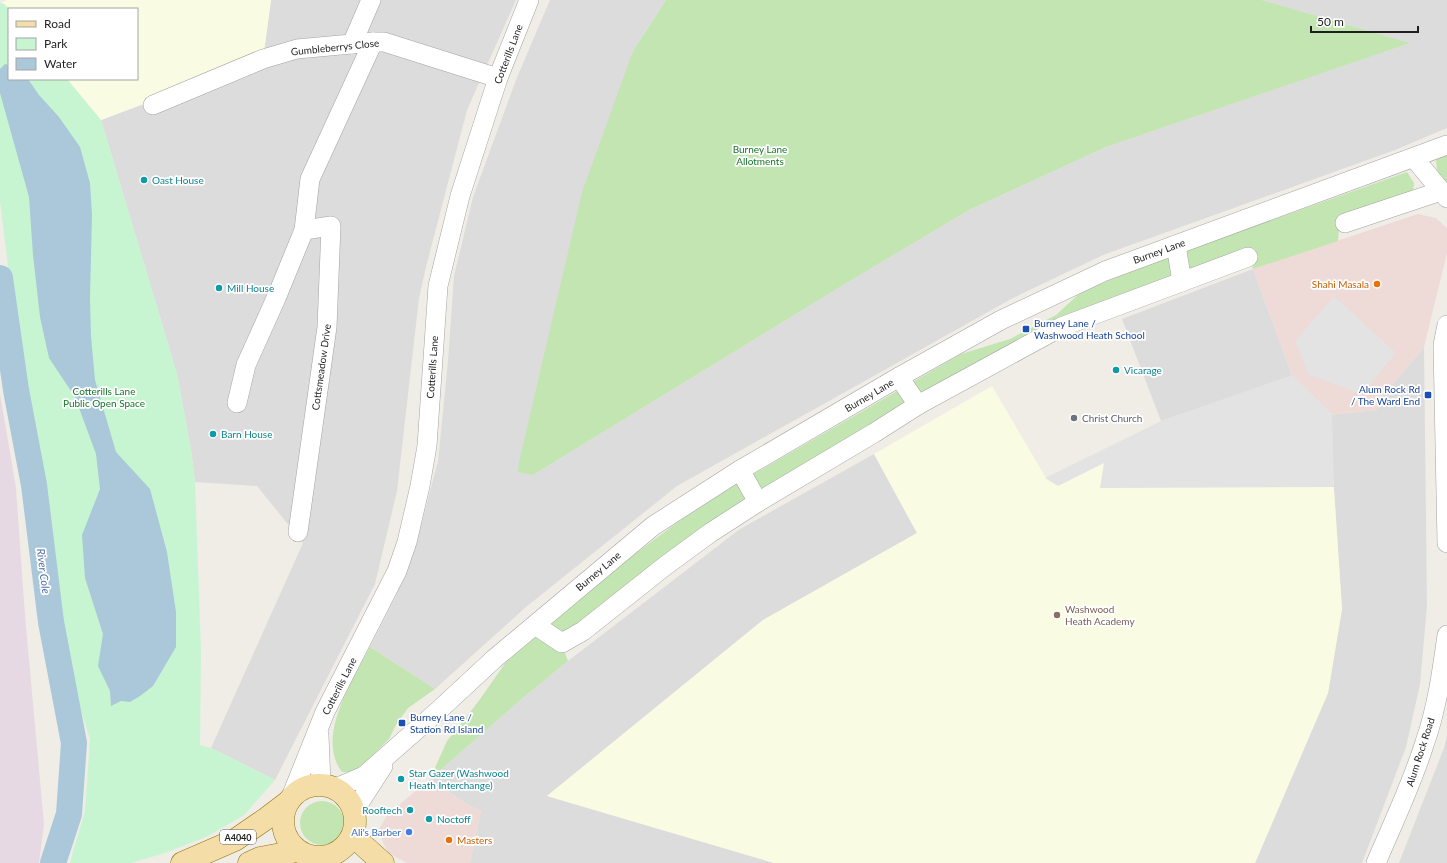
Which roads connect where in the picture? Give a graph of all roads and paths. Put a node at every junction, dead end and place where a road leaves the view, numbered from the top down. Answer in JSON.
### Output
{"nodes":[{"id":1,"x":371,"y":0,"type":"edge"},
{"id":2,"x":529,"y":0,"type":"edge"},
{"id":3,"x":373,"y":42,"type":"junction"},
{"id":4,"x":352,"y":44,"type":"junction"},
{"id":5,"x":498,"y":78,"type":"junction"},
{"id":6,"x":153,"y":105,"type":"dead end"},
{"id":7,"x":1447,"y":145,"type":"edge"},
{"id":8,"x":1414,"y":158,"type":"junction"},
{"id":9,"x":1444,"y":195,"type":"edge"},
{"id":10,"x":1345,"y":223,"type":"dead end"},
{"id":11,"x":304,"y":230,"type":"junction"},
{"id":12,"x":1176,"y":245,"type":"junction"},
{"id":13,"x":1248,"y":257,"type":"dead end"},
{"id":14,"x":1182,"y":282,"type":"junction"},
{"id":15,"x":1447,"y":325,"type":"edge"},
{"id":16,"x":899,"y":377,"type":"junction"},
{"id":17,"x":237,"y":403,"type":"dead end"},
{"id":18,"x":918,"y":405,"type":"junction"},
{"id":19,"x":740,"y":470,"type":"junction"},
{"id":20,"x":758,"y":502,"type":"junction"},
{"id":21,"x":298,"y":532,"type":"dead end"},
{"id":22,"x":1447,"y":543,"type":"edge"},
{"id":23,"x":535,"y":625,"type":"junction"},
{"id":24,"x":1447,"y":635,"type":"edge"},
{"id":25,"x":319,"y":727,"type":"junction"},
{"id":26,"x":394,"y":749,"type":"junction"},
{"id":27,"x":328,"y":786,"type":"junction"},
{"id":28,"x":290,"y":799,"type":"junction"},
{"id":29,"x":354,"y":811,"type":"junction"},
{"id":30,"x":354,"y":834,"type":"junction"},
{"id":31,"x":297,"y":851,"type":"junction"},
{"id":32,"x":327,"y":860,"type":"edge"},
{"id":33,"x":182,"y":863,"type":"edge"},
{"id":34,"x":249,"y":863,"type":"edge"},
{"id":35,"x":383,"y":863,"type":"edge"},
{"id":36,"x":1376,"y":863,"type":"edge"}],
"edges":[{"from":1,"to":4,"type":"street"},
{"from":2,"to":5,"type":"street","name":"Cotterills Lane"},
{"from":3,"to":4,"type":"street","name":"Gumbleberrys Close"},
{"from":3,"to":5,"type":"street","name":"Gumbleberrys Close"},
{"from":3,"to":11,"type":"street"},
{"from":4,"to":6,"type":"street","name":"Gumbleberrys Close"},
{"from":5,"to":25,"type":"street","name":"Cotterills Lane"},
{"from":7,"to":8,"type":"street","name":"Burney Lane"},
{"from":8,"to":9,"type":"street"},
{"from":8,"to":12,"type":"street","name":"Burney Lane"},
{"from":9,"to":10,"type":"street"},
{"from":11,"to":17,"type":"street"},
{"from":11,"to":21,"type":"street","name":"Cottsmeadow Drive"},
{"from":12,"to":14,"type":"street"},
{"from":12,"to":16,"type":"street","name":"Burney Lane"},
{"from":13,"to":14,"type":"street"},
{"from":14,"to":18,"type":"street"},
{"from":15,"to":22,"type":"street"},
{"from":16,"to":18,"type":"street"},
{"from":16,"to":19,"type":"street","name":"Burney Lane"},
{"from":18,"to":20,"type":"street"},
{"from":19,"to":20,"type":"street"},
{"from":19,"to":23,"type":"street","name":"Burney Lane"},
{"from":20,"to":23,"type":"street"},
{"from":23,"to":26,"type":"street","name":"Burney Lane"},
{"from":24,"to":36,"type":"street","name":"Alum Rock Road"},
{"from":25,"to":27,"type":"street","name":"Cotterills Lane"},
{"from":25,"to":28,"type":"street","name":"Cotterills Lane"},
{"from":26,"to":27,"type":"street","name":"Burney Lane"},
{"from":26,"to":29,"type":"street","name":"Burney Lane"},
{"from":27,"to":28,"type":"main road"},
{"from":27,"to":29,"type":"main road"},
{"from":28,"to":31,"type":"main road"},
{"from":28,"to":33,"type":"main road","number":"A4040"},
{"from":29,"to":30,"type":"main road"},
{"from":30,"to":32,"type":"main road"},
{"from":30,"to":35,"type":"main road"},
{"from":31,"to":32,"type":"main road"},
{"from":31,"to":34,"type":"main road","number":"A4040"}]}
